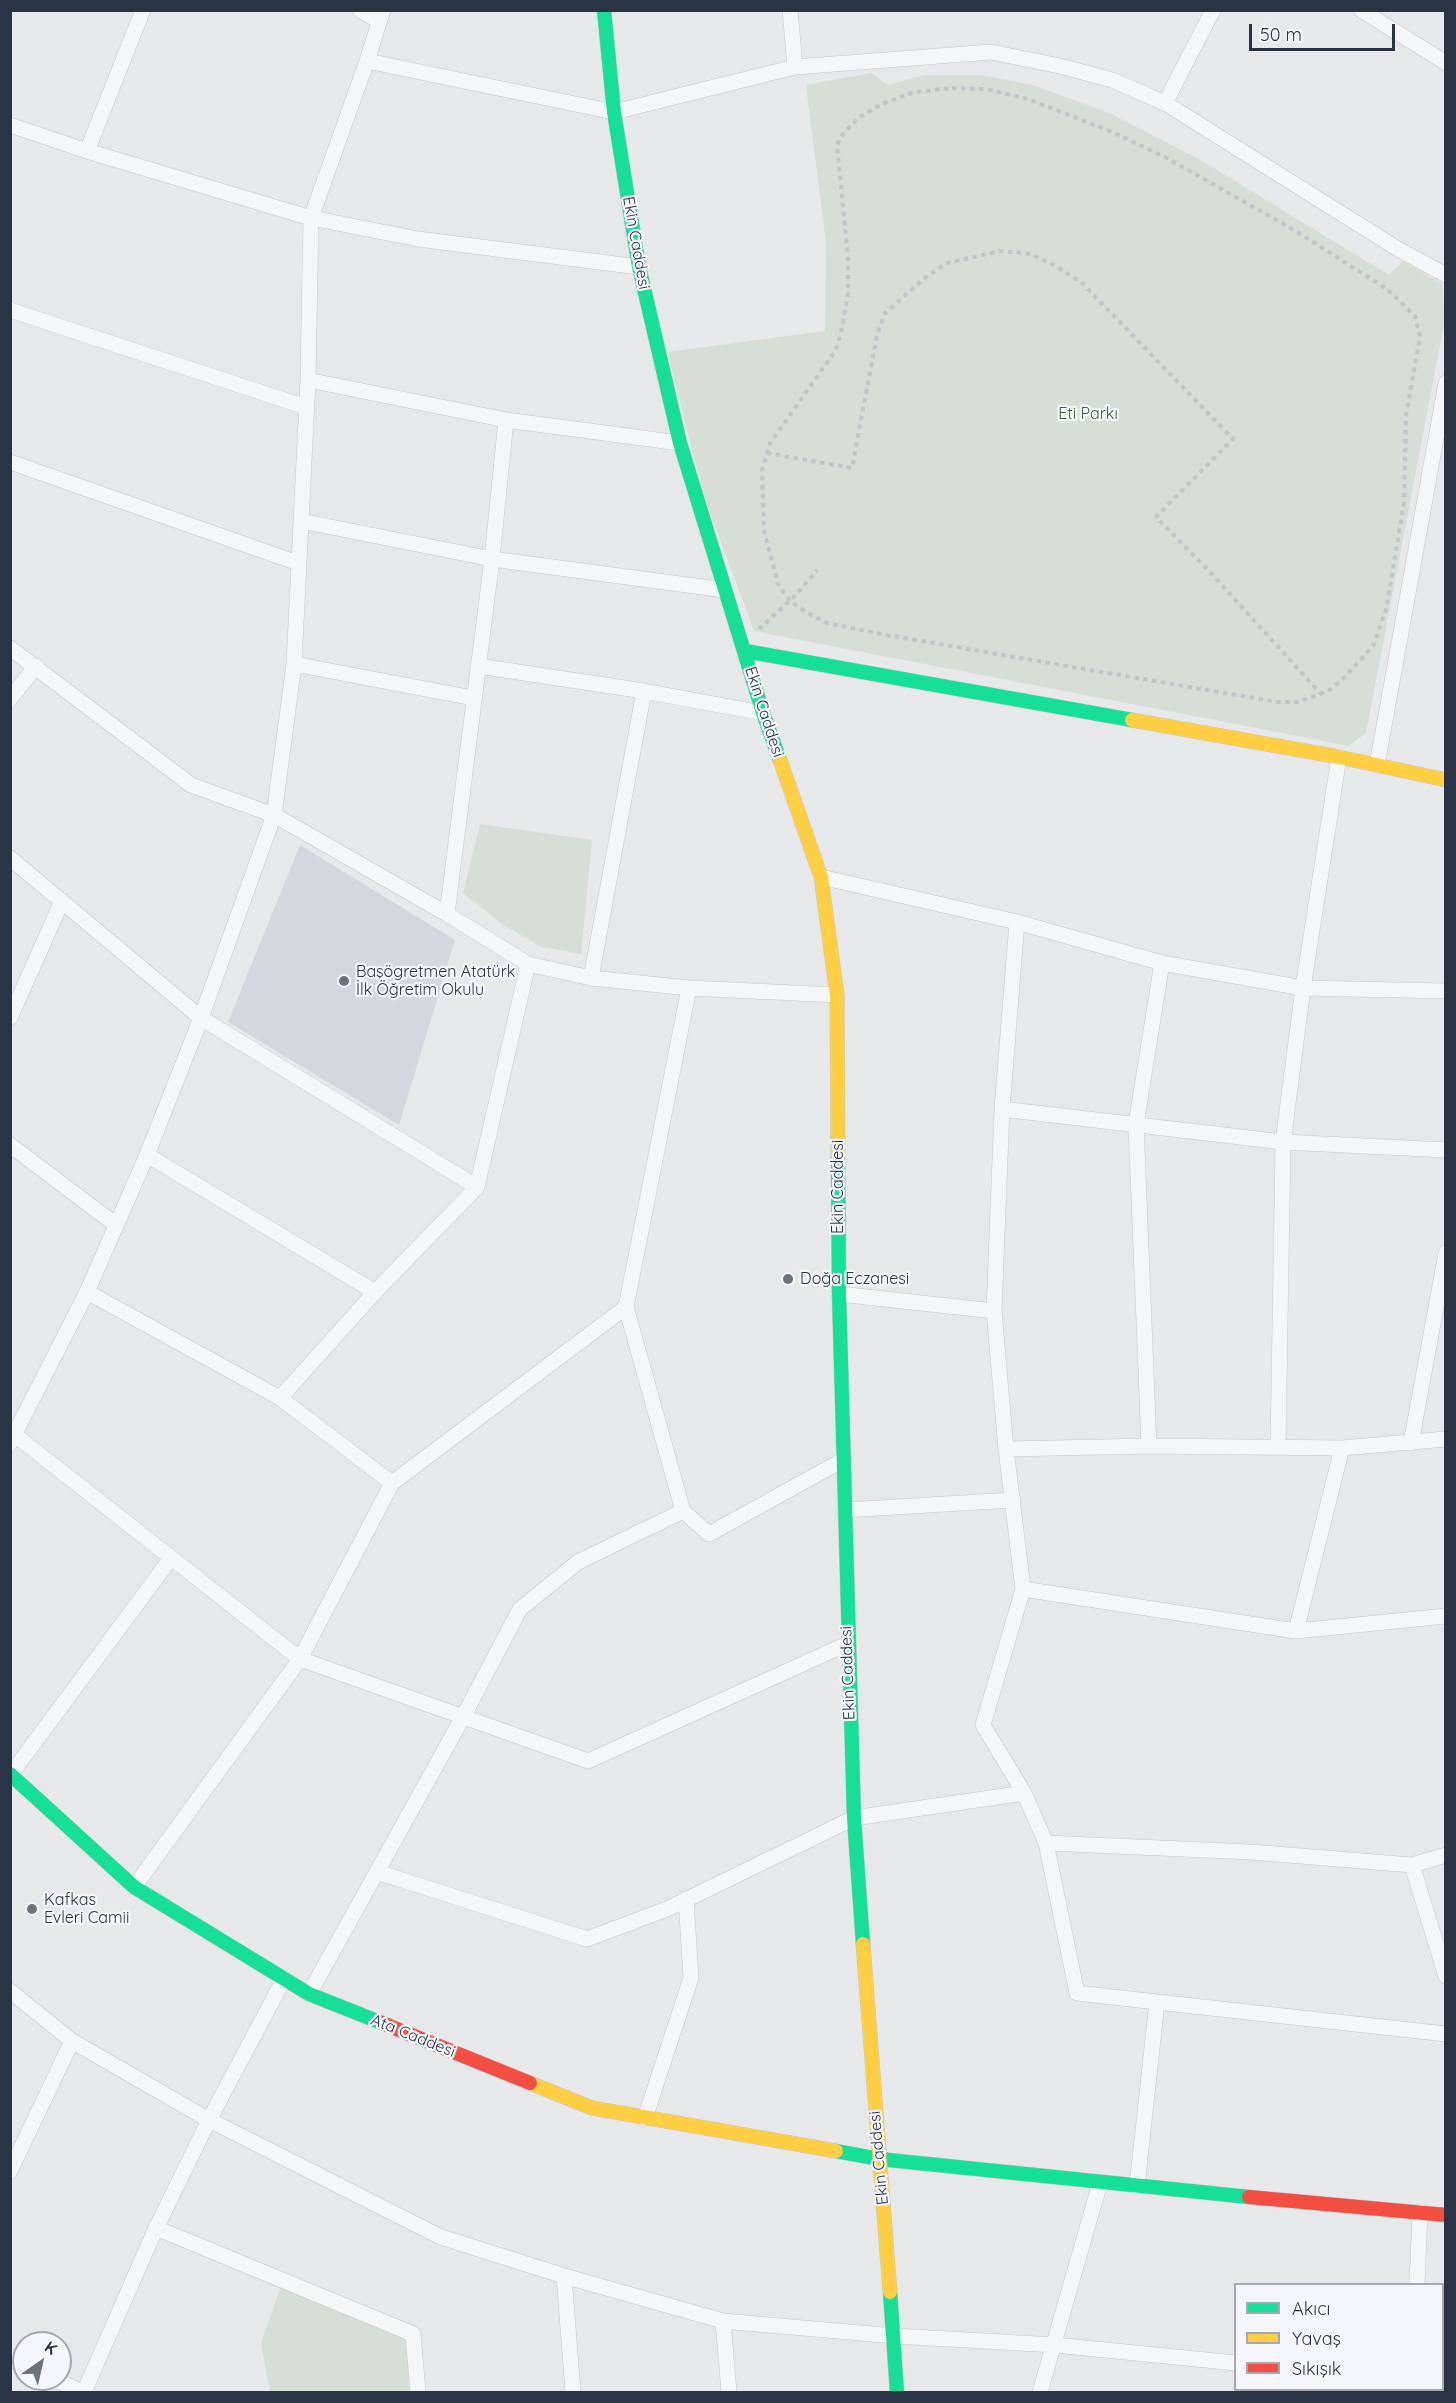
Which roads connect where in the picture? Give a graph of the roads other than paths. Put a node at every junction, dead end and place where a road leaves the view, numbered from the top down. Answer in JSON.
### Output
{"nodes":[{"id":1,"x":143,"y":10,"type":"edge"},
{"id":2,"x":360,"y":10,"type":"edge"},
{"id":3,"x":604,"y":10,"type":"edge"},
{"id":4,"x":789,"y":10,"type":"edge"},
{"id":5,"x":1213,"y":10,"type":"edge"},
{"id":6,"x":1361,"y":10,"type":"edge"},
{"id":7,"x":381,"y":16,"type":"edge"},
{"id":8,"x":368,"y":61,"type":"junction"},
{"id":9,"x":1446,"y":63,"type":"edge"},
{"id":10,"x":795,"y":67,"type":"junction"},
{"id":11,"x":1165,"y":103,"type":"junction"},
{"id":12,"x":614,"y":112,"type":"junction"},
{"id":13,"x":10,"y":125,"type":"edge"},
{"id":14,"x":87,"y":152,"type":"junction"},
{"id":15,"x":311,"y":218,"type":"junction"},
{"id":16,"x":639,"y":267,"type":"junction"},
{"id":17,"x":1446,"y":275,"type":"edge"},
{"id":18,"x":10,"y":310,"type":"edge"},
{"id":19,"x":308,"y":380,"type":"junction"},
{"id":20,"x":1446,"y":383,"type":"edge"},
{"id":21,"x":306,"y":407,"type":"junction"},
{"id":22,"x":506,"y":420,"type":"junction"},
{"id":23,"x":680,"y":443,"type":"junction"},
{"id":24,"x":10,"y":462,"type":"edge"},
{"id":25,"x":301,"y":521,"type":"junction"},
{"id":26,"x":492,"y":559,"type":"junction"},
{"id":27,"x":298,"y":562,"type":"junction"},
{"id":28,"x":725,"y":590,"type":"junction"},
{"id":29,"x":10,"y":648,"type":"edge"},
{"id":30,"x":744,"y":648,"type":"junction"},
{"id":31,"x":294,"y":664,"type":"junction"},
{"id":32,"x":36,"y":666,"type":"junction"},
{"id":33,"x":478,"y":666,"type":"junction"},
{"id":34,"x":644,"y":691,"type":"junction"},
{"id":35,"x":473,"y":698,"type":"junction"},
{"id":36,"x":10,"y":699,"type":"edge"},
{"id":37,"x":763,"y":713,"type":"junction"},
{"id":38,"x":1339,"y":756,"type":"junction"},
{"id":39,"x":1377,"y":765,"type":"junction"},
{"id":40,"x":1446,"y":780,"type":"edge"},
{"id":41,"x":274,"y":815,"type":"junction"},
{"id":42,"x":10,"y":858,"type":"edge"},
{"id":43,"x":820,"y":876,"type":"junction"},
{"id":44,"x":62,"y":901,"type":"junction"},
{"id":45,"x":447,"y":914,"type":"junction"},
{"id":46,"x":1017,"y":922,"type":"junction"},
{"id":47,"x":1162,"y":963,"type":"junction"},
{"id":48,"x":528,"y":964,"type":"junction"},
{"id":49,"x":591,"y":978,"type":"junction"},
{"id":50,"x":689,"y":988,"type":"junction"},
{"id":51,"x":1303,"y":988,"type":"junction"},
{"id":52,"x":1446,"y":991,"type":"edge"},
{"id":53,"x":837,"y":995,"type":"junction"},
{"id":54,"x":10,"y":1018,"type":"edge"},
{"id":55,"x":201,"y":1018,"type":"junction"},
{"id":56,"x":1002,"y":1109,"type":"junction"},
{"id":57,"x":1136,"y":1124,"type":"junction"},
{"id":58,"x":1283,"y":1142,"type":"junction"},
{"id":59,"x":10,"y":1145,"type":"edge"},
{"id":60,"x":1446,"y":1150,"type":"edge"},
{"id":61,"x":147,"y":1155,"type":"junction"},
{"id":62,"x":477,"y":1187,"type":"junction"},
{"id":63,"x":116,"y":1225,"type":"junction"},
{"id":64,"x":1446,"y":1253,"type":"edge"},
{"id":65,"x":87,"y":1292,"type":"junction"},
{"id":66,"x":375,"y":1292,"type":"junction"},
{"id":67,"x":839,"y":1294,"type":"junction"},
{"id":68,"x":626,"y":1307,"type":"junction"},
{"id":69,"x":994,"y":1311,"type":"junction"},
{"id":70,"x":280,"y":1398,"type":"junction"},
{"id":71,"x":13,"y":1439,"type":"edge"},
{"id":72,"x":1446,"y":1439,"type":"edge"},
{"id":73,"x":1411,"y":1443,"type":"junction"},
{"id":74,"x":1149,"y":1446,"type":"junction"},
{"id":75,"x":1278,"y":1448,"type":"junction"},
{"id":76,"x":1342,"y":1448,"type":"junction"},
{"id":77,"x":1006,"y":1449,"type":"junction"},
{"id":78,"x":843,"y":1460,"type":"junction"},
{"id":79,"x":392,"y":1482,"type":"junction"},
{"id":80,"x":1013,"y":1500,"type":"junction"},
{"id":81,"x":845,"y":1510,"type":"junction"},
{"id":82,"x":684,"y":1511,"type":"junction"},
{"id":83,"x":171,"y":1558,"type":"junction"},
{"id":84,"x":1023,"y":1589,"type":"junction"},
{"id":85,"x":1446,"y":1616,"type":"edge"},
{"id":86,"x":1296,"y":1631,"type":"junction"},
{"id":87,"x":847,"y":1644,"type":"junction"},
{"id":88,"x":300,"y":1659,"type":"junction"},
{"id":89,"x":463,"y":1716,"type":"junction"},
{"id":90,"x":11,"y":1774,"type":"edge"},
{"id":91,"x":1024,"y":1793,"type":"junction"},
{"id":92,"x":854,"y":1818,"type":"junction"},
{"id":93,"x":1046,"y":1843,"type":"junction"},
{"id":94,"x":1446,"y":1855,"type":"edge"},
{"id":95,"x":1412,"y":1864,"type":"junction"},
{"id":96,"x":377,"y":1872,"type":"junction"},
{"id":97,"x":134,"y":1887,"type":"junction"},
{"id":98,"x":686,"y":1899,"type":"junction"},
{"id":99,"x":1446,"y":1976,"type":"edge"},
{"id":100,"x":284,"y":1979,"type":"junction"},
{"id":101,"x":10,"y":1991,"type":"edge"},
{"id":102,"x":309,"y":1994,"type":"junction"},
{"id":103,"x":1157,"y":2002,"type":"junction"},
{"id":104,"x":1446,"y":2034,"type":"edge"},
{"id":105,"x":72,"y":2041,"type":"junction"},
{"id":106,"x":645,"y":2118,"type":"junction"},
{"id":107,"x":209,"y":2120,"type":"junction"},
{"id":108,"x":879,"y":2159,"type":"junction"},
{"id":109,"x":10,"y":2172,"type":"edge"},
{"id":110,"x":1101,"y":2183,"type":"junction"},
{"id":111,"x":1137,"y":2186,"type":"junction"},
{"id":112,"x":1420,"y":2212,"type":"junction"},
{"id":113,"x":1446,"y":2215,"type":"edge"},
{"id":114,"x":156,"y":2228,"type":"junction"},
{"id":115,"x":564,"y":2276,"type":"junction"},
{"id":116,"x":1417,"y":2283,"type":"edge"},
{"id":117,"x":723,"y":2320,"type":"junction"},
{"id":118,"x":895,"y":2336,"type":"junction"},
{"id":119,"x":1055,"y":2345,"type":"junction"},
{"id":120,"x":1234,"y":2363,"type":"edge"},
{"id":121,"x":83,"y":2392,"type":"edge"},
{"id":122,"x":418,"y":2392,"type":"edge"},
{"id":123,"x":573,"y":2392,"type":"edge"},
{"id":124,"x":729,"y":2392,"type":"edge"},
{"id":125,"x":897,"y":2392,"type":"edge"},
{"id":126,"x":1040,"y":2392,"type":"edge"}],
"edges":[{"from":1,"to":14,"type":"street"},
{"from":2,"to":7,"type":"street"},
{"from":3,"to":12,"type":"street","name":"Ekin Caddesi"},
{"from":4,"to":10,"type":"street"},
{"from":5,"to":11,"type":"street"},
{"from":6,"to":9,"type":"street"},
{"from":7,"to":8,"type":"street"},
{"from":8,"to":12,"type":"street"},
{"from":8,"to":15,"type":"street"},
{"from":10,"to":11,"type":"street"},
{"from":10,"to":12,"type":"street"},
{"from":11,"to":17,"type":"street"},
{"from":12,"to":16,"type":"street","name":"Ekin Caddesi"},
{"from":13,"to":14,"type":"street"},
{"from":14,"to":15,"type":"street"},
{"from":15,"to":16,"type":"street"},
{"from":15,"to":19,"type":"street"},
{"from":16,"to":23,"type":"street","name":"Ekin Caddesi"},
{"from":18,"to":21,"type":"street"},
{"from":19,"to":21,"type":"street"},
{"from":19,"to":22,"type":"street"},
{"from":20,"to":39,"type":"street"},
{"from":21,"to":25,"type":"street"},
{"from":22,"to":23,"type":"street"},
{"from":22,"to":26,"type":"street"},
{"from":23,"to":28,"type":"street","name":"Ekin Caddesi"},
{"from":24,"to":27,"type":"street"},
{"from":25,"to":26,"type":"street"},
{"from":25,"to":27,"type":"street"},
{"from":26,"to":28,"type":"street"},
{"from":26,"to":33,"type":"street"},
{"from":27,"to":31,"type":"street"},
{"from":28,"to":30,"type":"street","name":"Ekin Caddesi"},
{"from":29,"to":32,"type":"street"},
{"from":30,"to":37,"type":"street","name":"Ekin Caddesi"},
{"from":30,"to":38,"type":"street"},
{"from":31,"to":35,"type":"street"},
{"from":31,"to":41,"type":"street"},
{"from":32,"to":36,"type":"street"},
{"from":32,"to":41,"type":"street"},
{"from":33,"to":34,"type":"street"},
{"from":33,"to":35,"type":"street"},
{"from":34,"to":37,"type":"street"},
{"from":34,"to":49,"type":"street"},
{"from":35,"to":45,"type":"street"},
{"from":37,"to":43,"type":"street","name":"Ekin Caddesi"},
{"from":38,"to":39,"type":"street"},
{"from":38,"to":51,"type":"street"},
{"from":39,"to":40,"type":"street"},
{"from":41,"to":45,"type":"street"},
{"from":41,"to":55,"type":"street"},
{"from":42,"to":44,"type":"street"},
{"from":43,"to":46,"type":"street"},
{"from":43,"to":53,"type":"street","name":"Ekin Caddesi"},
{"from":44,"to":54,"type":"street"},
{"from":44,"to":55,"type":"street"},
{"from":45,"to":48,"type":"street"},
{"from":46,"to":47,"type":"street"},
{"from":46,"to":56,"type":"street"},
{"from":47,"to":51,"type":"street"},
{"from":47,"to":57,"type":"street"},
{"from":48,"to":49,"type":"street"},
{"from":48,"to":62,"type":"street"},
{"from":49,"to":50,"type":"street"},
{"from":50,"to":53,"type":"street"},
{"from":50,"to":68,"type":"street"},
{"from":51,"to":52,"type":"street"},
{"from":51,"to":58,"type":"street"},
{"from":53,"to":67,"type":"street","name":"Ekin Caddesi"},
{"from":55,"to":61,"type":"street"},
{"from":55,"to":62,"type":"street"},
{"from":56,"to":57,"type":"street"},
{"from":56,"to":69,"type":"street"},
{"from":57,"to":58,"type":"street"},
{"from":57,"to":74,"type":"street"},
{"from":58,"to":60,"type":"street"},
{"from":58,"to":75,"type":"street"},
{"from":59,"to":63,"type":"street"},
{"from":61,"to":63,"type":"street"},
{"from":61,"to":66,"type":"street"},
{"from":62,"to":66,"type":"street"},
{"from":63,"to":65,"type":"street"},
{"from":64,"to":73,"type":"street"},
{"from":65,"to":70,"type":"street"},
{"from":65,"to":71,"type":"street"},
{"from":66,"to":70,"type":"street"},
{"from":67,"to":69,"type":"street"},
{"from":67,"to":78,"type":"street","name":"Ekin Caddesi"},
{"from":68,"to":79,"type":"street"},
{"from":68,"to":82,"type":"street"},
{"from":69,"to":77,"type":"street"},
{"from":70,"to":79,"type":"street"},
{"from":71,"to":83,"type":"street"},
{"from":72,"to":73,"type":"street"},
{"from":73,"to":76,"type":"street"},
{"from":74,"to":75,"type":"street"},
{"from":74,"to":77,"type":"street"},
{"from":75,"to":76,"type":"street"},
{"from":76,"to":86,"type":"street"},
{"from":77,"to":80,"type":"street"},
{"from":78,"to":81,"type":"street","name":"Ekin Caddesi"},
{"from":78,"to":82,"type":"street"},
{"from":79,"to":88,"type":"street"},
{"from":80,"to":81,"type":"street"},
{"from":80,"to":84,"type":"street"},
{"from":81,"to":87,"type":"street","name":"Ekin Caddesi"},
{"from":82,"to":89,"type":"street"},
{"from":83,"to":88,"type":"street"},
{"from":83,"to":90,"type":"street"},
{"from":84,"to":86,"type":"street"},
{"from":84,"to":91,"type":"street"},
{"from":85,"to":86,"type":"street"},
{"from":87,"to":89,"type":"street"},
{"from":87,"to":92,"type":"street","name":"Ekin Caddesi"},
{"from":88,"to":89,"type":"street"},
{"from":88,"to":97,"type":"street"},
{"from":89,"to":96,"type":"street"},
{"from":90,"to":97,"type":"street","name":"Ata Caddesi"},
{"from":91,"to":92,"type":"street"},
{"from":91,"to":93,"type":"street"},
{"from":92,"to":98,"type":"street"},
{"from":92,"to":108,"type":"street","name":"Ekin Caddesi"},
{"from":93,"to":95,"type":"street"},
{"from":93,"to":103,"type":"street"},
{"from":94,"to":95,"type":"street"},
{"from":95,"to":99,"type":"street"},
{"from":96,"to":98,"type":"street"},
{"from":96,"to":102,"type":"street"},
{"from":97,"to":100,"type":"street","name":"Ata Caddesi"},
{"from":98,"to":106,"type":"street"},
{"from":100,"to":102,"type":"street","name":"Ata Caddesi"},
{"from":100,"to":107,"type":"street"},
{"from":101,"to":105,"type":"street"},
{"from":102,"to":106,"type":"street","name":"Ata Caddesi"},
{"from":103,"to":104,"type":"street"},
{"from":103,"to":111,"type":"street"},
{"from":105,"to":107,"type":"street"},
{"from":105,"to":109,"type":"street"},
{"from":106,"to":108,"type":"street","name":"Ata Caddesi"},
{"from":107,"to":114,"type":"street"},
{"from":107,"to":115,"type":"street"},
{"from":108,"to":110,"type":"street","name":"Ata Caddesi"},
{"from":108,"to":118,"type":"street","name":"Ekin Caddesi"},
{"from":110,"to":111,"type":"street","name":"Ata Caddesi"},
{"from":110,"to":119,"type":"street"},
{"from":111,"to":112,"type":"street","name":"Ata Caddesi"},
{"from":112,"to":113,"type":"street","name":"Ata Caddesi"},
{"from":112,"to":116,"type":"street"},
{"from":114,"to":121,"type":"street"},
{"from":114,"to":122,"type":"street"},
{"from":115,"to":117,"type":"street"},
{"from":115,"to":123,"type":"street"},
{"from":117,"to":118,"type":"street"},
{"from":117,"to":124,"type":"street"},
{"from":118,"to":119,"type":"street"},
{"from":118,"to":125,"type":"street","name":"Ekin Caddesi"},
{"from":119,"to":120,"type":"street"},
{"from":119,"to":126,"type":"street"}]}
